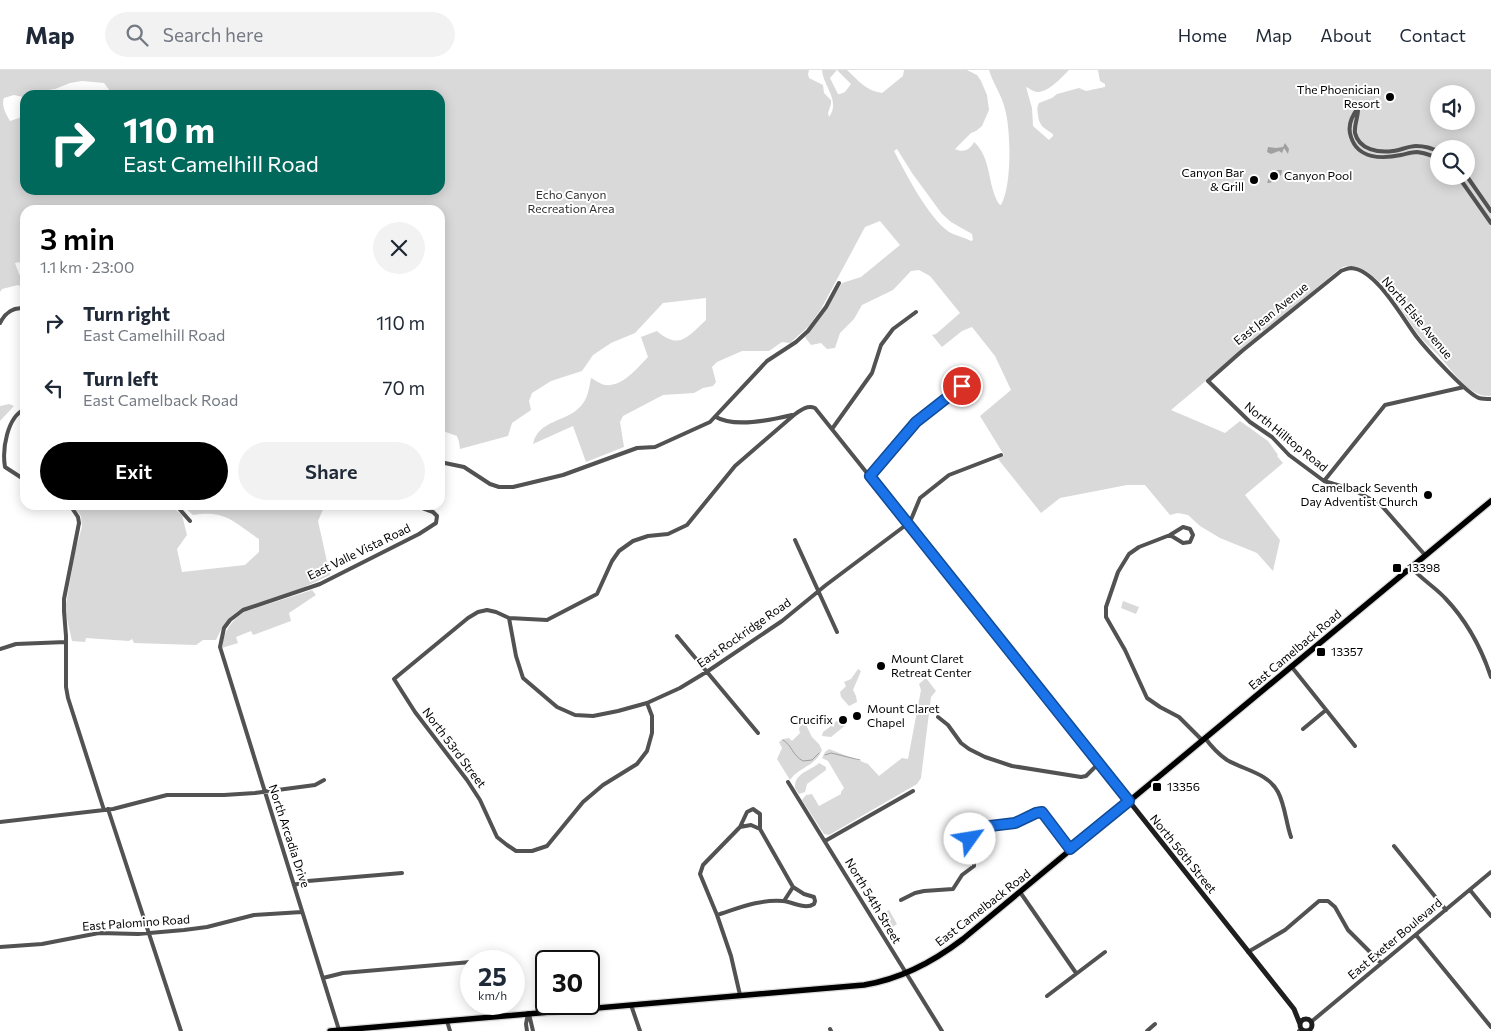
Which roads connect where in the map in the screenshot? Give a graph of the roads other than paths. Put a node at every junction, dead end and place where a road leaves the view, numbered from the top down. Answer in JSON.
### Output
{"nodes":[{"id":1,"x":1430,"y":148,"type":"edge"},
{"id":2,"x":1430,"y":156,"type":"edge"},
{"id":3,"x":1464,"y":185,"type":"edge"},
{"id":4,"x":1473,"y":185,"type":"edge"},
{"id":5,"x":1491,"y":211,"type":"edge"},
{"id":6,"x":1491,"y":223,"type":"edge"},
{"id":7,"x":1350,"y":267,"type":"joint"},
{"id":8,"x":839,"y":283,"type":"dead end"},
{"id":9,"x":20,"y":308,"type":"edge"},
{"id":10,"x":916,"y":312,"type":"dead end"},
{"id":11,"x":0,"y":323,"type":"edge"},
{"id":12,"x":964,"y":377,"type":"dead end"},
{"id":13,"x":1208,"y":381,"type":"joint"},
{"id":14,"x":1464,"y":387,"type":"junction"},
{"id":15,"x":1491,"y":399,"type":"edge"},
{"id":16,"x":20,"y":413,"type":"edge"},
{"id":17,"x":794,"y":415,"type":"junction"},
{"id":18,"x":716,"y":417,"type":"junction"},
{"id":19,"x":832,"y":429,"type":"junction"},
{"id":20,"x":1001,"y":455,"type":"dead end"},
{"id":21,"x":445,"y":463,"type":"edge"},
{"id":22,"x":5,"y":467,"type":"junction"},
{"id":23,"x":0,"y":470,"type":"edge"},
{"id":24,"x":870,"y":476,"type":"junction"},
{"id":25,"x":20,"y":477,"type":"edge"},
{"id":26,"x":1324,"y":481,"type":"junction"},
{"id":27,"x":1491,"y":500,"type":"edge"},
{"id":28,"x":73,"y":510,"type":"edge"},
{"id":29,"x":180,"y":510,"type":"edge"},
{"id":30,"x":428,"y":510,"type":"edge"},
{"id":31,"x":190,"y":521,"type":"dead end"},
{"id":32,"x":907,"y":524,"type":"junction"},
{"id":33,"x":1170,"y":535,"type":"junction"},
{"id":34,"x":795,"y":540,"type":"dead end"},
{"id":35,"x":1425,"y":555,"type":"junction"},
{"id":36,"x":1411,"y":567,"type":"junction"},
{"id":37,"x":818,"y":592,"type":"junction"},
{"id":38,"x":508,"y":618,"type":"junction"},
{"id":39,"x":837,"y":632,"type":"dead end"},
{"id":40,"x":677,"y":636,"type":"dead end"},
{"id":41,"x":66,"y":642,"type":"junction"},
{"id":42,"x":220,"y":647,"type":"joint"},
{"id":43,"x":0,"y":649,"type":"edge"},
{"id":44,"x":1291,"y":666,"type":"junction"},
{"id":45,"x":708,"y":671,"type":"junction"},
{"id":46,"x":1491,"y":677,"type":"edge"},
{"id":47,"x":647,"y":703,"type":"junction"},
{"id":48,"x":1326,"y":710,"type":"junction"},
{"id":49,"x":938,"y":717,"type":"dead end"},
{"id":50,"x":1303,"y":729,"type":"dead end"},
{"id":51,"x":758,"y":733,"type":"dead end"},
{"id":52,"x":1204,"y":739,"type":"junction"},
{"id":53,"x":1355,"y":746,"type":"dead end"},
{"id":54,"x":1099,"y":763,"type":"junction"},
{"id":55,"x":324,"y":780,"type":"dead end"},
{"id":56,"x":788,"y":782,"type":"dead end"},
{"id":57,"x":913,"y":791,"type":"dead end"},
{"id":58,"x":265,"y":792,"type":"junction"},
{"id":59,"x":1129,"y":801,"type":"junction"},
{"id":60,"x":106,"y":809,"type":"junction"},
{"id":61,"x":0,"y":822,"type":"edge"},
{"id":62,"x":740,"y":827,"type":"junction"},
{"id":63,"x":760,"y":829,"type":"junction"},
{"id":64,"x":1291,"y":837,"type":"dead end"},
{"id":65,"x":825,"y":841,"type":"junction"},
{"id":66,"x":1394,"y":846,"type":"dead end"},
{"id":67,"x":1070,"y":849,"type":"junction"},
{"id":68,"x":1491,"y":872,"type":"edge"},
{"id":69,"x":402,"y":873,"type":"dead end"},
{"id":70,"x":294,"y":885,"type":"junction"},
{"id":71,"x":793,"y":887,"type":"junction"},
{"id":72,"x":1470,"y":890,"type":"junction"},
{"id":73,"x":1020,"y":892,"type":"junction"},
{"id":74,"x":901,"y":900,"type":"dead end"},
{"id":75,"x":784,"y":901,"type":"junction"},
{"id":76,"x":1446,"y":910,"type":"junction"},
{"id":77,"x":302,"y":912,"type":"junction"},
{"id":78,"x":717,"y":915,"type":"junction"},
{"id":79,"x":1491,"y":916,"type":"edge"},
{"id":80,"x":150,"y":934,"type":"junction"},
{"id":81,"x":1416,"y":935,"type":"junction"},
{"id":82,"x":0,"y":947,"type":"edge"},
{"id":83,"x":1105,"y":952,"type":"dead end"},
{"id":84,"x":1248,"y":952,"type":"junction"},
{"id":85,"x":460,"y":963,"type":"edge"},
{"id":86,"x":1382,"y":963,"type":"junction"},
{"id":87,"x":906,"y":973,"type":"junction"},
{"id":88,"x":1076,"y":973,"type":"junction"},
{"id":89,"x":323,"y":978,"type":"junction"},
{"id":90,"x":740,"y":995,"type":"junction"},
{"id":91,"x":1047,"y":996,"type":"dead end"},
{"id":92,"x":630,"y":1004,"type":"junction"},
{"id":93,"x":1294,"y":1009,"type":"junction"},
{"id":94,"x":528,"y":1013,"type":"junction"},
{"id":95,"x":447,"y":1021,"type":"junction"},
{"id":96,"x":1155,"y":1024,"type":"dead end"},
{"id":97,"x":1311,"y":1024,"type":"edge"},
{"id":98,"x":1491,"y":1027,"type":"edge"},
{"id":99,"x":1303,"y":1029,"type":"edge"},
{"id":100,"x":339,"y":1030,"type":"edge"},
{"id":101,"x":357,"y":1030,"type":"edge"},
{"id":102,"x":181,"y":1031,"type":"edge"},
{"id":103,"x":330,"y":1031,"type":"edge"},
{"id":104,"x":450,"y":1031,"type":"edge"},
{"id":105,"x":528,"y":1031,"type":"edge"},
{"id":106,"x":534,"y":1031,"type":"edge"},
{"id":107,"x":640,"y":1031,"type":"edge"},
{"id":108,"x":942,"y":1031,"type":"edge"},
{"id":109,"x":1147,"y":1031,"type":"edge"}],
"edges":[{"from":1,"to":2,"type":"street"},
{"from":3,"to":6,"type":"street"},
{"from":4,"to":5,"type":"street"},
{"from":7,"to":13,"type":"street","name":"East Jean Avenue"},
{"from":7,"to":14,"type":"street","name":"North Elsie Avenue"},
{"from":8,"to":18,"type":"street"},
{"from":9,"to":11,"type":"street"},
{"from":10,"to":19,"type":"street"},
{"from":12,"to":24,"type":"street"},
{"from":13,"to":26,"type":"street","name":"North Hilltop Road"},
{"from":14,"to":15,"type":"street","name":"North Elsie Avenue"},
{"from":14,"to":26,"type":"street"},
{"from":16,"to":22,"type":"street"},
{"from":17,"to":18,"type":"street"},
{"from":17,"to":19,"type":"street","name":"North 56th Street"},
{"from":17,"to":38,"type":"street"},
{"from":18,"to":21,"type":"street"},
{"from":19,"to":24,"type":"street","name":"North 56th Street"},
{"from":20,"to":32,"type":"street","name":"East Rockridge Road"},
{"from":22,"to":23,"type":"street"},
{"from":22,"to":25,"type":"street"},
{"from":24,"to":32,"type":"street","name":"North 56th Street"},
{"from":26,"to":35,"type":"street","name":"North Hilltop Road"},
{"from":27,"to":35,"type":"main road","name":"East Camelback Road"},
{"from":28,"to":41,"type":"street"},
{"from":29,"to":31,"type":"street"},
{"from":30,"to":42,"type":"street","name":"East Valle Vista Road"},
{"from":32,"to":37,"type":"street","name":"East Rockridge Road"},
{"from":32,"to":54,"type":"street","name":"North 56th Street"},
{"from":33,"to":33,"type":"street"},
{"from":33,"to":52,"type":"street"},
{"from":34,"to":37,"type":"street"},
{"from":35,"to":36,"type":"main road","name":"East Camelback Road"},
{"from":36,"to":44,"type":"main road","name":"East Camelback Road"},
{"from":36,"to":46,"type":"street"},
{"from":37,"to":39,"type":"street"},
{"from":37,"to":45,"type":"street","name":"East Rockridge Road"},
{"from":38,"to":47,"type":"street","name":"East Rockridge Road"},
{"from":38,"to":47,"type":"street","name":"North 53rd Street"},
{"from":40,"to":45,"type":"street"},
{"from":41,"to":43,"type":"street"},
{"from":41,"to":60,"type":"street"},
{"from":42,"to":58,"type":"street","name":"North Arcadia Drive"},
{"from":44,"to":48,"type":"street"},
{"from":44,"to":52,"type":"main road","name":"East Camelback Road"},
{"from":45,"to":47,"type":"street","name":"East Rockridge Road"},
{"from":45,"to":51,"type":"street"},
{"from":48,"to":50,"type":"street"},
{"from":48,"to":53,"type":"street"},
{"from":49,"to":54,"type":"street"},
{"from":52,"to":59,"type":"main road","name":"East Camelback Road"},
{"from":52,"to":64,"type":"street"},
{"from":54,"to":59,"type":"street","name":"North 56th Street"},
{"from":55,"to":58,"type":"street"},
{"from":56,"to":65,"type":"street","name":"North 54th Street"},
{"from":57,"to":65,"type":"street"},
{"from":58,"to":60,"type":"street"},
{"from":58,"to":70,"type":"street","name":"North Arcadia Drive"},
{"from":59,"to":67,"type":"main road","name":"East Camelback Road"},
{"from":59,"to":84,"type":"main road","name":"North 56th Street"},
{"from":60,"to":61,"type":"street"},
{"from":60,"to":80,"type":"street"},
{"from":62,"to":63,"type":"street"},
{"from":62,"to":63,"type":"street"},
{"from":62,"to":78,"type":"street"},
{"from":63,"to":71,"type":"street"},
{"from":65,"to":87,"type":"street","name":"North 54th Street"},
{"from":66,"to":76,"type":"street"},
{"from":67,"to":73,"type":"main road","name":"East Camelback Road"},
{"from":67,"to":74,"type":"street"},
{"from":68,"to":72,"type":"street","name":"East Exeter Boulevard"},
{"from":69,"to":70,"type":"street"},
{"from":70,"to":77,"type":"street","name":"North Arcadia Drive"},
{"from":71,"to":75,"type":"street"},
{"from":71,"to":75,"type":"street"},
{"from":72,"to":76,"type":"street","name":"East Exeter Boulevard"},
{"from":72,"to":79,"type":"street"},
{"from":73,"to":87,"type":"main road","name":"East Camelback Road"},
{"from":73,"to":88,"type":"street"},
{"from":75,"to":78,"type":"street"},
{"from":76,"to":81,"type":"street","name":"East Exeter Boulevard"},
{"from":77,"to":80,"type":"street","name":"East Palomino Road"},
{"from":77,"to":89,"type":"street","name":"North Arcadia Drive"},
{"from":78,"to":90,"type":"street"},
{"from":80,"to":82,"type":"street","name":"East Palomino Road"},
{"from":80,"to":102,"type":"street"},
{"from":81,"to":86,"type":"street","name":"East Exeter Boulevard"},
{"from":81,"to":98,"type":"street"},
{"from":83,"to":88,"type":"street"},
{"from":84,"to":86,"type":"street"},
{"from":84,"to":93,"type":"main road","name":"North 56th Street"},
{"from":85,"to":89,"type":"street"},
{"from":86,"to":97,"type":"street","name":"East Exeter Boulevard"},
{"from":87,"to":90,"type":"main road","name":"East Camelback Road"},
{"from":87,"to":108,"type":"street","name":"North 54th Street"},
{"from":88,"to":91,"type":"street"},
{"from":89,"to":100,"type":"street","name":"North Arcadia Drive"},
{"from":90,"to":92,"type":"main road","name":"East Camelback Road"},
{"from":92,"to":94,"type":"main road","name":"East Camelback Road"},
{"from":92,"to":107,"type":"street"},
{"from":93,"to":97,"type":"main road","name":"North 56th Street"},
{"from":93,"to":99,"type":"main road","name":"North 56th Street"},
{"from":94,"to":95,"type":"main road","name":"East Camelback Road"},
{"from":94,"to":105,"type":"street"},
{"from":94,"to":106,"type":"street"},
{"from":95,"to":101,"type":"main road","name":"East Camelback Road"},
{"from":95,"to":104,"type":"street"},
{"from":96,"to":109,"type":"street"},
{"from":97,"to":99,"type":"main road"},
{"from":97,"to":99,"type":"main road"},
{"from":100,"to":101,"type":"main road","name":"East Camelback Road"},
{"from":100,"to":103,"type":"main road","name":"East Camelback Road"}]}
